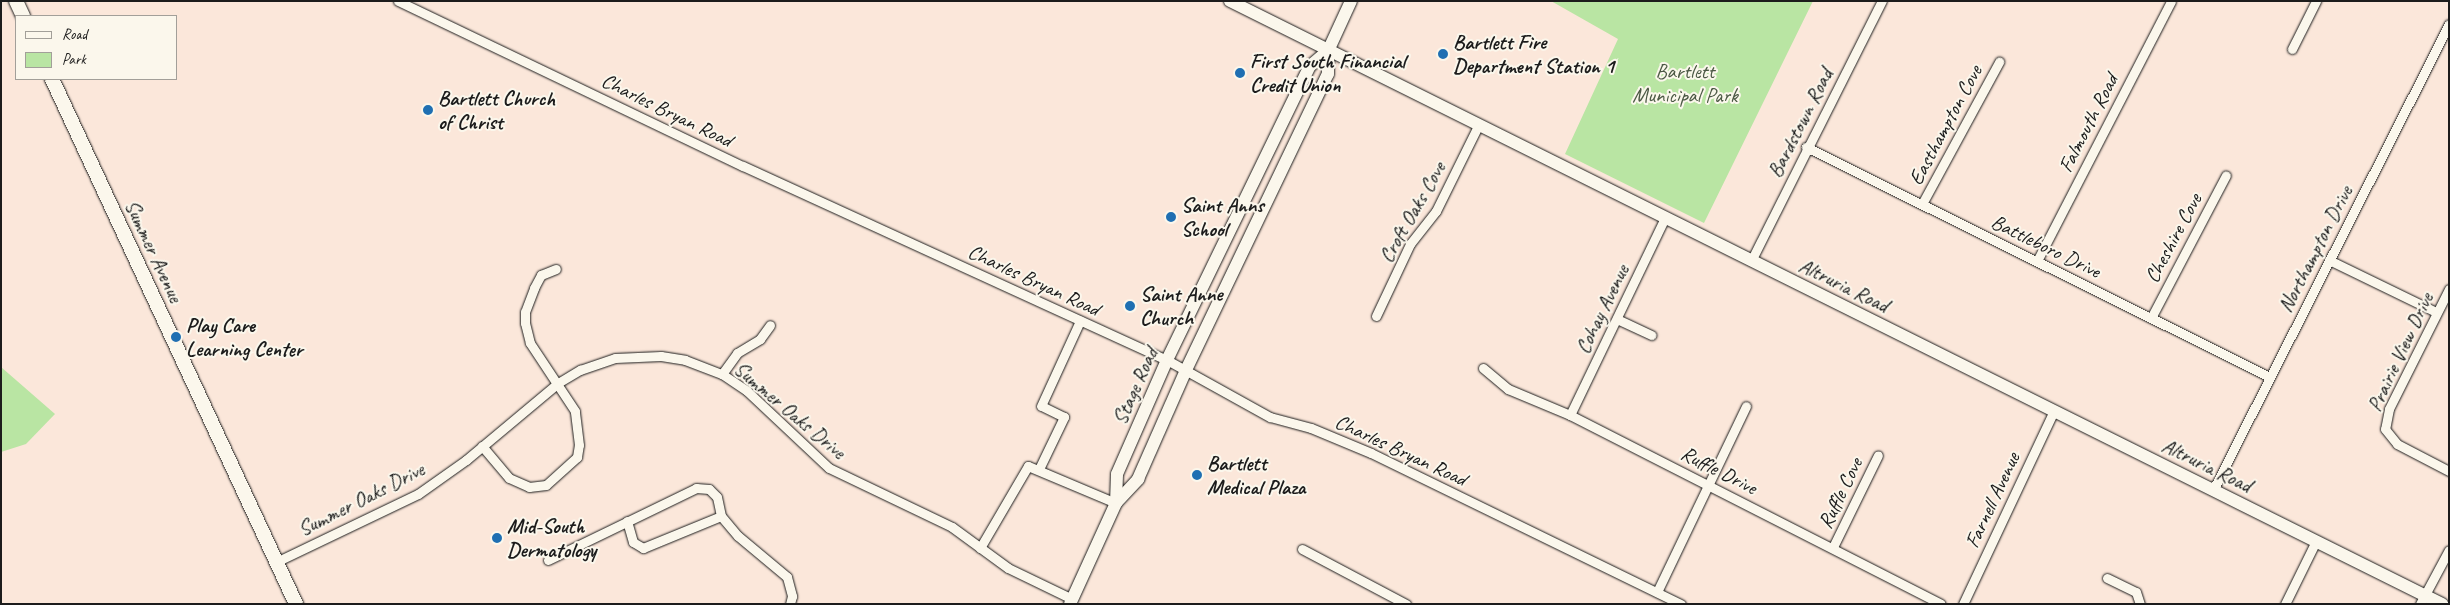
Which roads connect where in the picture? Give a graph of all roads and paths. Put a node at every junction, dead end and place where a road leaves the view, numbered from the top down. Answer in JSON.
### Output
{"nodes":[{"id":1,"x":16,"y":1,"type":"edge"},
{"id":2,"x":398,"y":1,"type":"edge"},
{"id":3,"x":1230,"y":1,"type":"edge"},
{"id":4,"x":1351,"y":1,"type":"edge"},
{"id":5,"x":1882,"y":1,"type":"edge"},
{"id":6,"x":2171,"y":1,"type":"edge"},
{"id":7,"x":2316,"y":1,"type":"edge"},
{"id":8,"x":23,"y":15,"type":"edge"},
{"id":9,"x":2449,"y":24,"type":"edge"},
{"id":10,"x":2292,"y":49,"type":"dead end"},
{"id":11,"x":1328,"y":51,"type":"junction"},
{"id":12,"x":1999,"y":62,"type":"dead end"},
{"id":13,"x":52,"y":80,"type":"edge"},
{"id":14,"x":1478,"y":126,"type":"junction"},
{"id":15,"x":1806,"y":147,"type":"junction"},
{"id":16,"x":2226,"y":175,"type":"dead end"},
{"id":17,"x":1922,"y":204,"type":"junction"},
{"id":18,"x":1239,"y":211,"type":"junction"},
{"id":19,"x":1665,"y":218,"type":"junction"},
{"id":20,"x":1259,"y":220,"type":"junction"},
{"id":21,"x":2329,"y":260,"type":"junction"},
{"id":22,"x":1751,"y":261,"type":"junction"},
{"id":23,"x":2037,"y":261,"type":"junction"},
{"id":24,"x":556,"y":269,"type":"dead end"},
{"id":25,"x":2449,"y":289,"type":"edge"},
{"id":26,"x":2436,"y":312,"type":"junction"},
{"id":27,"x":1376,"y":316,"type":"dead end"},
{"id":28,"x":2151,"y":318,"type":"junction"},
{"id":29,"x":1617,"y":319,"type":"junction"},
{"id":30,"x":1080,"y":320,"type":"junction"},
{"id":31,"x":770,"y":325,"type":"dead end"},
{"id":32,"x":1652,"y":334,"type":"dead end"},
{"id":33,"x":1167,"y":360,"type":"junction"},
{"id":34,"x":1483,"y":368,"type":"dead end"},
{"id":35,"x":1186,"y":370,"type":"junction"},
{"id":36,"x":722,"y":374,"type":"junction"},
{"id":37,"x":2270,"y":377,"type":"junction"},
{"id":38,"x":558,"y":383,"type":"junction"},
{"id":39,"x":1746,"y":406,"type":"dead end"},
{"id":40,"x":2054,"y":411,"type":"junction"},
{"id":41,"x":1570,"y":415,"type":"junction"},
{"id":42,"x":482,"y":446,"type":"junction"},
{"id":43,"x":1878,"y":455,"type":"dead end"},
{"id":44,"x":1039,"y":470,"type":"junction"},
{"id":45,"x":2449,"y":471,"type":"edge"},
{"id":46,"x":1710,"y":486,"type":"junction"},
{"id":47,"x":2213,"y":490,"type":"junction"},
{"id":48,"x":1116,"y":503,"type":"junction"},
{"id":49,"x":722,"y":516,"type":"junction"},
{"id":50,"x":627,"y":521,"type":"junction"},
{"id":51,"x":2316,"y":541,"type":"junction"},
{"id":52,"x":1832,"y":547,"type":"junction"},
{"id":53,"x":980,"y":548,"type":"junction"},
{"id":54,"x":1302,"y":549,"type":"dead end"},
{"id":55,"x":2449,"y":550,"type":"edge"},
{"id":56,"x":548,"y":560,"type":"dead end"},
{"id":57,"x":276,"y":562,"type":"junction"},
{"id":58,"x":2107,"y":578,"type":"dead end"},
{"id":59,"x":1657,"y":592,"type":"junction"},
{"id":60,"x":2151,"y":598,"type":"dead end"},
{"id":61,"x":2422,"y":599,"type":"edge"},
{"id":62,"x":1071,"y":601,"type":"edge"},
{"id":63,"x":2140,"y":602,"type":"edge"},
{"id":64,"x":296,"y":604,"type":"edge"},
{"id":65,"x":790,"y":604,"type":"edge"},
{"id":66,"x":1406,"y":604,"type":"edge"},
{"id":67,"x":1681,"y":604,"type":"edge"},
{"id":68,"x":1941,"y":604,"type":"edge"},
{"id":69,"x":1963,"y":604,"type":"edge"},
{"id":70,"x":2285,"y":604,"type":"edge"},
{"id":71,"x":2442,"y":604,"type":"edge"}],
"edges":[{"from":1,"to":8,"type":"main road"},
{"from":2,"to":30,"type":"street","name":"Charles Bryan Road"},
{"from":3,"to":11,"type":"street","name":"Altruria Road"},
{"from":4,"to":11,"type":"street","name":"Stage Road"},
{"from":5,"to":15,"type":"street","name":"Bardstown Road"},
{"from":6,"to":23,"type":"street","name":"Falmouth Road"},
{"from":7,"to":10,"type":"street"},
{"from":9,"to":21,"type":"street","name":"Northampton Drive"},
{"from":11,"to":14,"type":"street","name":"Altruria Road"},
{"from":11,"to":18,"type":"street","name":"Stage Road"},
{"from":11,"to":20,"type":"street","name":"Stage Road"},
{"from":12,"to":17,"type":"street","name":"Easthampton Cove"},
{"from":13,"to":57,"type":"main road","name":"Summer Avenue"},
{"from":14,"to":19,"type":"street","name":"Altruria Road"},
{"from":14,"to":27,"type":"street","name":"Croft Oaks Cove"},
{"from":15,"to":17,"type":"street","name":"Battleboro Drive"},
{"from":15,"to":22,"type":"street","name":"Bardstown Road"},
{"from":16,"to":28,"type":"street","name":"Cheshire Cove"},
{"from":17,"to":23,"type":"street","name":"Battleboro Drive"},
{"from":18,"to":20,"type":"street"},
{"from":18,"to":33,"type":"street","name":"Stage Road"},
{"from":19,"to":22,"type":"street","name":"Altruria Road"},
{"from":19,"to":29,"type":"street","name":"Cohay Avenue"},
{"from":20,"to":35,"type":"street","name":"Stage Road"},
{"from":21,"to":26,"type":"street"},
{"from":21,"to":37,"type":"street","name":"Northampton Drive"},
{"from":22,"to":40,"type":"street","name":"Altruria Road"},
{"from":23,"to":28,"type":"street","name":"Battleboro Drive"},
{"from":24,"to":38,"type":"street"},
{"from":25,"to":26,"type":"street","name":"Prairie View Drive"},
{"from":26,"to":45,"type":"street","name":"Prairie View Drive"},
{"from":28,"to":37,"type":"street","name":"Battleboro Drive"},
{"from":29,"to":32,"type":"street"},
{"from":29,"to":41,"type":"street","name":"Cohay Avenue"},
{"from":30,"to":33,"type":"street","name":"Charles Bryan Road"},
{"from":30,"to":44,"type":"street"},
{"from":31,"to":36,"type":"street"},
{"from":33,"to":35,"type":"street","name":"Charles Bryan Road"},
{"from":33,"to":48,"type":"street","name":"Stage Road"},
{"from":34,"to":41,"type":"street","name":"Ruffle Drive"},
{"from":35,"to":48,"type":"street","name":"Stage Road"},
{"from":35,"to":59,"type":"street","name":"Charles Bryan Road"},
{"from":36,"to":38,"type":"street","name":"Summer Oaks Drive"},
{"from":36,"to":53,"type":"street","name":"Summer Oaks Drive"},
{"from":37,"to":47,"type":"street","name":"Northampton Drive"},
{"from":38,"to":42,"type":"street","name":"Summer Oaks Drive"},
{"from":38,"to":42,"type":"street"},
{"from":39,"to":46,"type":"street"},
{"from":40,"to":47,"type":"street","name":"Altruria Road"},
{"from":40,"to":69,"type":"street","name":"Farnell Avenue"},
{"from":41,"to":46,"type":"street","name":"Ruffle Drive"},
{"from":42,"to":57,"type":"street","name":"Summer Oaks Drive"},
{"from":43,"to":52,"type":"street","name":"Ruffle Cove"},
{"from":44,"to":48,"type":"street"},
{"from":44,"to":53,"type":"street"},
{"from":46,"to":52,"type":"street","name":"Ruffle Drive"},
{"from":46,"to":59,"type":"street"},
{"from":47,"to":51,"type":"street","name":"Altruria Road"},
{"from":48,"to":62,"type":"street","name":"Stage Road"},
{"from":49,"to":50,"type":"street"},
{"from":49,"to":50,"type":"street"},
{"from":49,"to":65,"type":"street"},
{"from":50,"to":56,"type":"street"},
{"from":51,"to":61,"type":"street","name":"Altruria Road"},
{"from":51,"to":70,"type":"street"},
{"from":52,"to":68,"type":"street","name":"Ruffle Drive"},
{"from":53,"to":62,"type":"street","name":"Summer Oaks Drive"},
{"from":54,"to":66,"type":"street"},
{"from":55,"to":61,"type":"street"},
{"from":57,"to":64,"type":"main road","name":"Summer Avenue"},
{"from":58,"to":63,"type":"street"},
{"from":59,"to":67,"type":"street","name":"Charles Bryan Road"},
{"from":60,"to":63,"type":"street"},
{"from":61,"to":71,"type":"street","name":"Altruria Road"}]}
